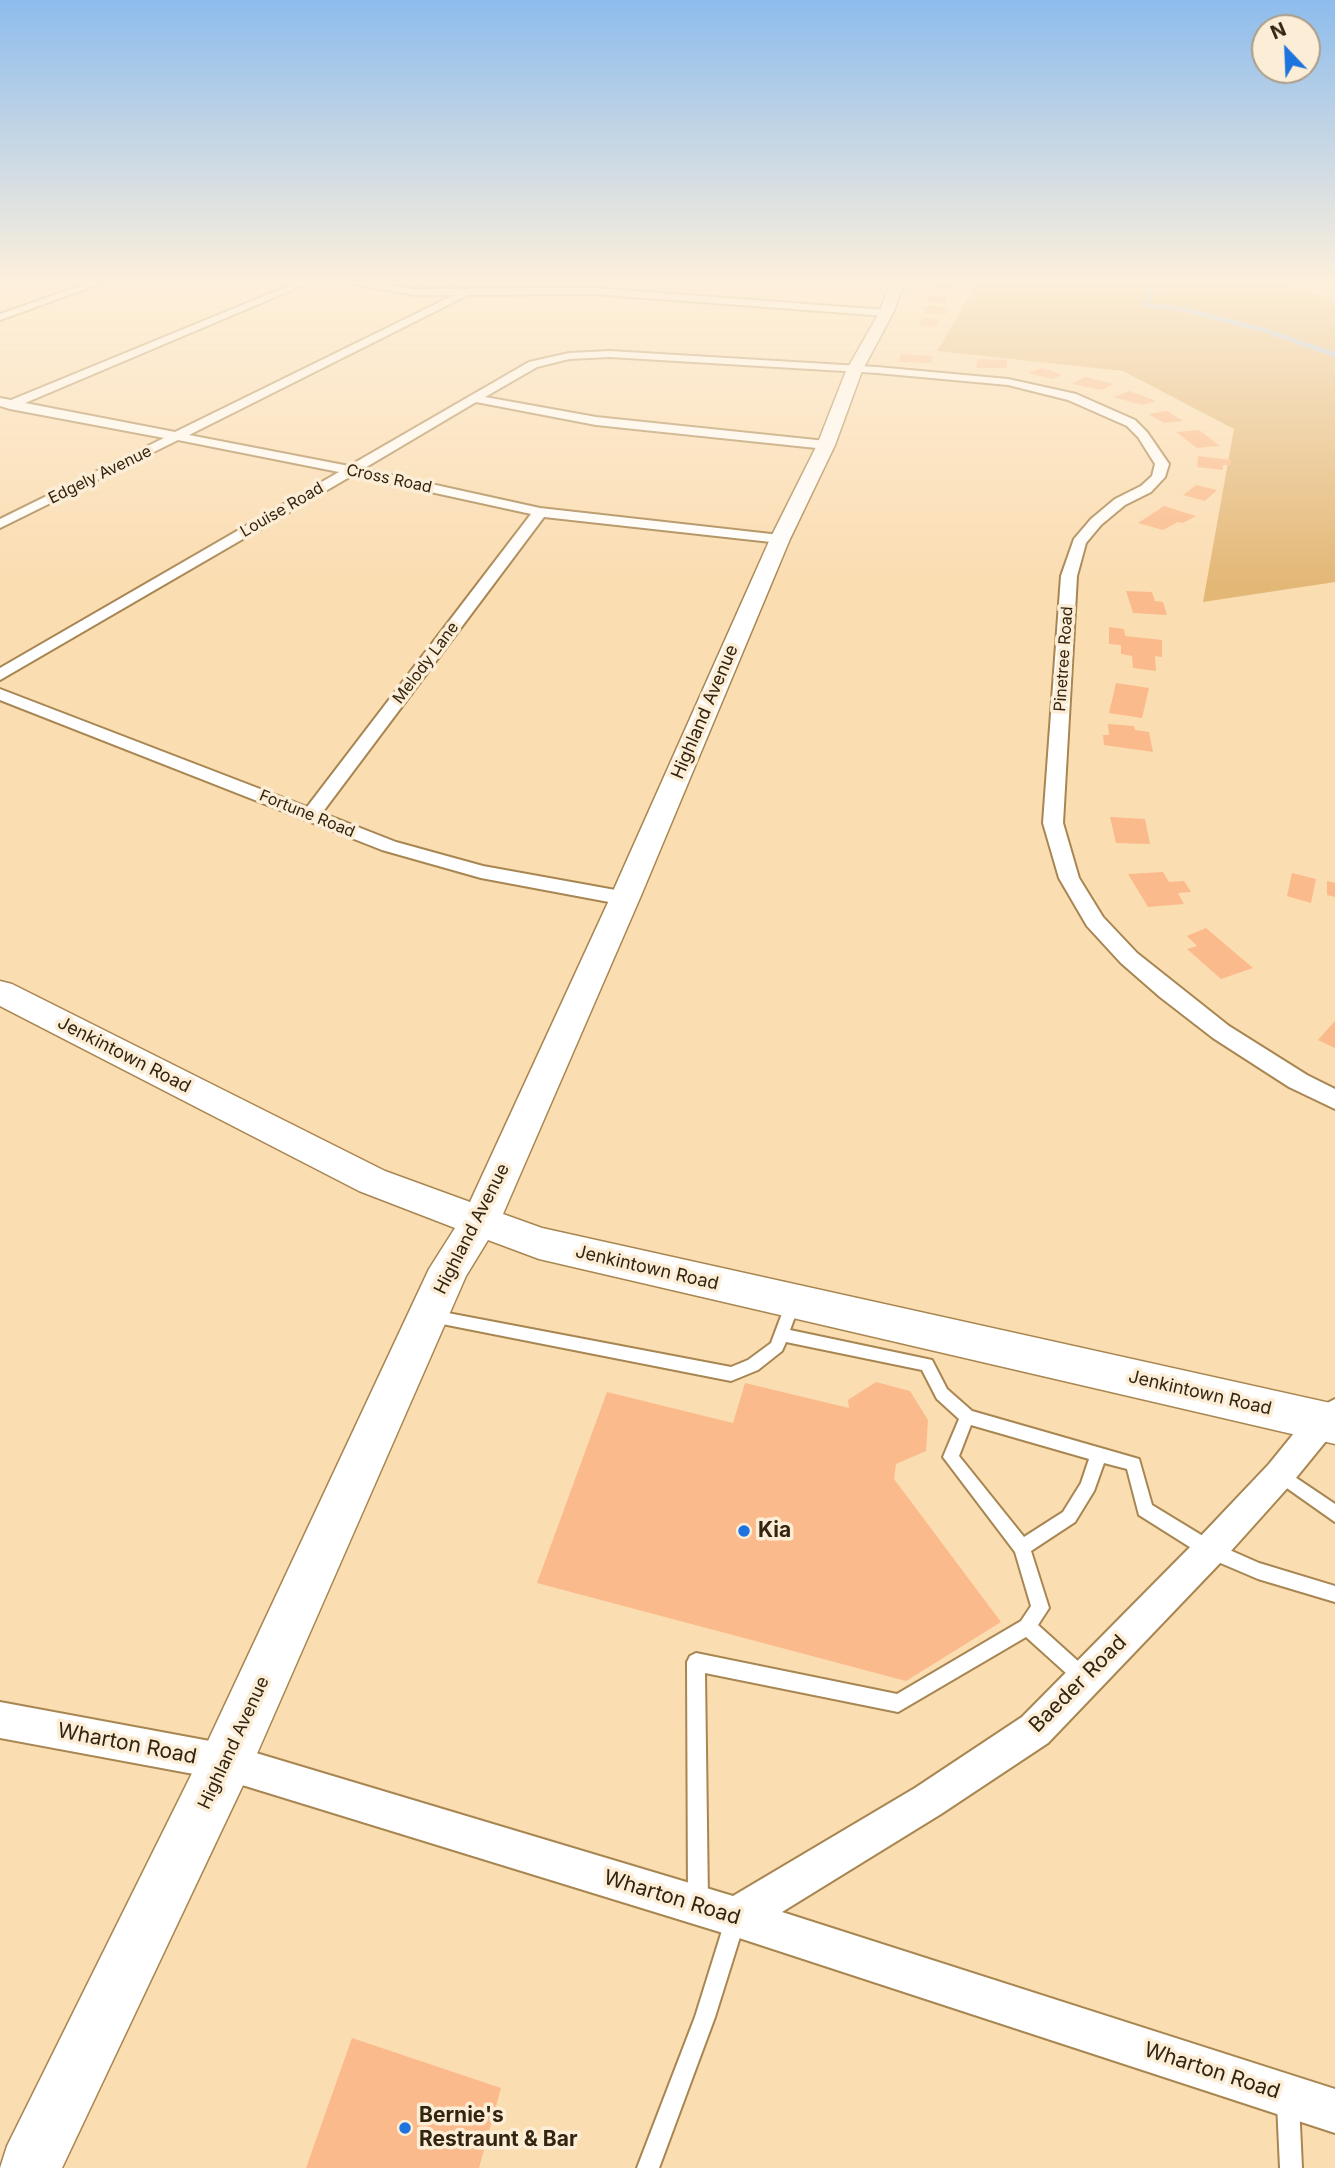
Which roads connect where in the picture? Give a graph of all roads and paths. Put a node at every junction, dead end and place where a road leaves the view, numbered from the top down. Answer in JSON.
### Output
{"nodes":[{"id":1,"x":58,"y":383,"type":"edge"},
{"id":2,"x":284,"y":383,"type":"edge"},
{"id":3,"x":499,"y":383,"type":"edge"},
{"id":4,"x":849,"y":383,"type":"edge"},
{"id":5,"x":1005,"y":383,"type":"edge"},
{"id":6,"x":472,"y":398,"type":"junction"},
{"id":7,"x":4,"y":405,"type":"edge"},
{"id":8,"x":176,"y":437,"type":"junction"},
{"id":9,"x":826,"y":445,"type":"junction"},
{"id":10,"x":350,"y":470,"type":"junction"},
{"id":11,"x":540,"y":512,"type":"junction"},
{"id":12,"x":0,"y":524,"type":"edge"},
{"id":13,"x":780,"y":539,"type":"junction"},
{"id":14,"x":0,"y":675,"type":"edge"},
{"id":15,"x":0,"y":694,"type":"edge"},
{"id":16,"x":312,"y":815,"type":"junction"},
{"id":17,"x":625,"y":898,"type":"junction"},
{"id":18,"x":0,"y":992,"type":"edge"},
{"id":19,"x":1335,"y":1100,"type":"edge"},
{"id":20,"x":480,"y":1221,"type":"junction"},
{"id":21,"x":428,"y":1315,"type":"junction"},
{"id":22,"x":787,"y":1318,"type":"junction"},
{"id":23,"x":930,"y":1348,"type":"junction"},
{"id":24,"x":967,"y":1417,"type":"junction"},
{"id":25,"x":1331,"y":1419,"type":"edge"},
{"id":26,"x":1099,"y":1454,"type":"junction"},
{"id":27,"x":1280,"y":1474,"type":"junction"},
{"id":28,"x":1335,"y":1514,"type":"edge"},
{"id":29,"x":1022,"y":1548,"type":"junction"},
{"id":30,"x":1210,"y":1550,"type":"junction"},
{"id":31,"x":1335,"y":1594,"type":"edge"},
{"id":32,"x":1027,"y":1627,"type":"junction"},
{"id":33,"x":1085,"y":1679,"type":"junction"},
{"id":34,"x":0,"y":1720,"type":"edge"},
{"id":35,"x":226,"y":1762,"type":"junction"},
{"id":36,"x":698,"y":1905,"type":"junction"},
{"id":37,"x":736,"y":1917,"type":"junction"},
{"id":38,"x":1288,"y":2096,"type":"junction"},
{"id":39,"x":1335,"y":2111,"type":"edge"},
{"id":40,"x":29,"y":2168,"type":"edge"},
{"id":41,"x":648,"y":2168,"type":"edge"},
{"id":42,"x":1291,"y":2168,"type":"edge"}],
"edges":[{"from":1,"to":7,"type":"street"},
{"from":2,"to":8,"type":"street","name":"Edgely Avenue"},
{"from":3,"to":6,"type":"street","name":"Louise Road"},
{"from":4,"to":9,"type":"street","name":"Highland Avenue"},
{"from":5,"to":19,"type":"street","name":"Pinetree Road"},
{"from":6,"to":9,"type":"street"},
{"from":6,"to":10,"type":"street","name":"Louise Road"},
{"from":7,"to":8,"type":"street","name":"Cross Road"},
{"from":8,"to":10,"type":"street","name":"Cross Road"},
{"from":8,"to":12,"type":"street","name":"Edgely Avenue"},
{"from":9,"to":13,"type":"street","name":"Highland Avenue"},
{"from":10,"to":11,"type":"street","name":"Cross Road"},
{"from":10,"to":14,"type":"street","name":"Louise Road"},
{"from":11,"to":13,"type":"street","name":"Cross Road"},
{"from":11,"to":16,"type":"street","name":"Melody Lane"},
{"from":13,"to":17,"type":"street","name":"Highland Avenue"},
{"from":15,"to":16,"type":"street","name":"Fortune Road"},
{"from":16,"to":17,"type":"street","name":"Fortune Road"},
{"from":17,"to":20,"type":"street","name":"Highland Avenue"},
{"from":18,"to":20,"type":"street","name":"Jenkintown Road"},
{"from":20,"to":21,"type":"street","name":"Highland Avenue"},
{"from":20,"to":22,"type":"street","name":"Jenkintown Road"},
{"from":21,"to":22,"type":"lane"},
{"from":21,"to":35,"type":"street","name":"Highland Avenue"},
{"from":22,"to":23,"type":"street","name":"Jenkintown Road"},
{"from":23,"to":24,"type":"lane"},
{"from":23,"to":25,"type":"street","name":"Jenkintown Road"},
{"from":24,"to":26,"type":"lane"},
{"from":24,"to":29,"type":"lane"},
{"from":25,"to":27,"type":"street","name":"Baeder Road"},
{"from":26,"to":29,"type":"lane"},
{"from":26,"to":30,"type":"lane"},
{"from":27,"to":28,"type":"lane"},
{"from":27,"to":30,"type":"street","name":"Baeder Road"},
{"from":29,"to":32,"type":"lane"},
{"from":30,"to":31,"type":"lane"},
{"from":30,"to":33,"type":"street","name":"Baeder Road"},
{"from":32,"to":33,"type":"lane"},
{"from":32,"to":36,"type":"lane"},
{"from":33,"to":37,"type":"street","name":"Baeder Road"},
{"from":34,"to":35,"type":"street","name":"Wharton Road"},
{"from":35,"to":36,"type":"street","name":"Wharton Road"},
{"from":35,"to":40,"type":"street","name":"Highland Avenue"},
{"from":36,"to":37,"type":"street","name":"Wharton Road"},
{"from":37,"to":38,"type":"street","name":"Wharton Road"},
{"from":37,"to":41,"type":"lane"},
{"from":38,"to":39,"type":"street","name":"Wharton Road"},
{"from":38,"to":42,"type":"lane"}]}
